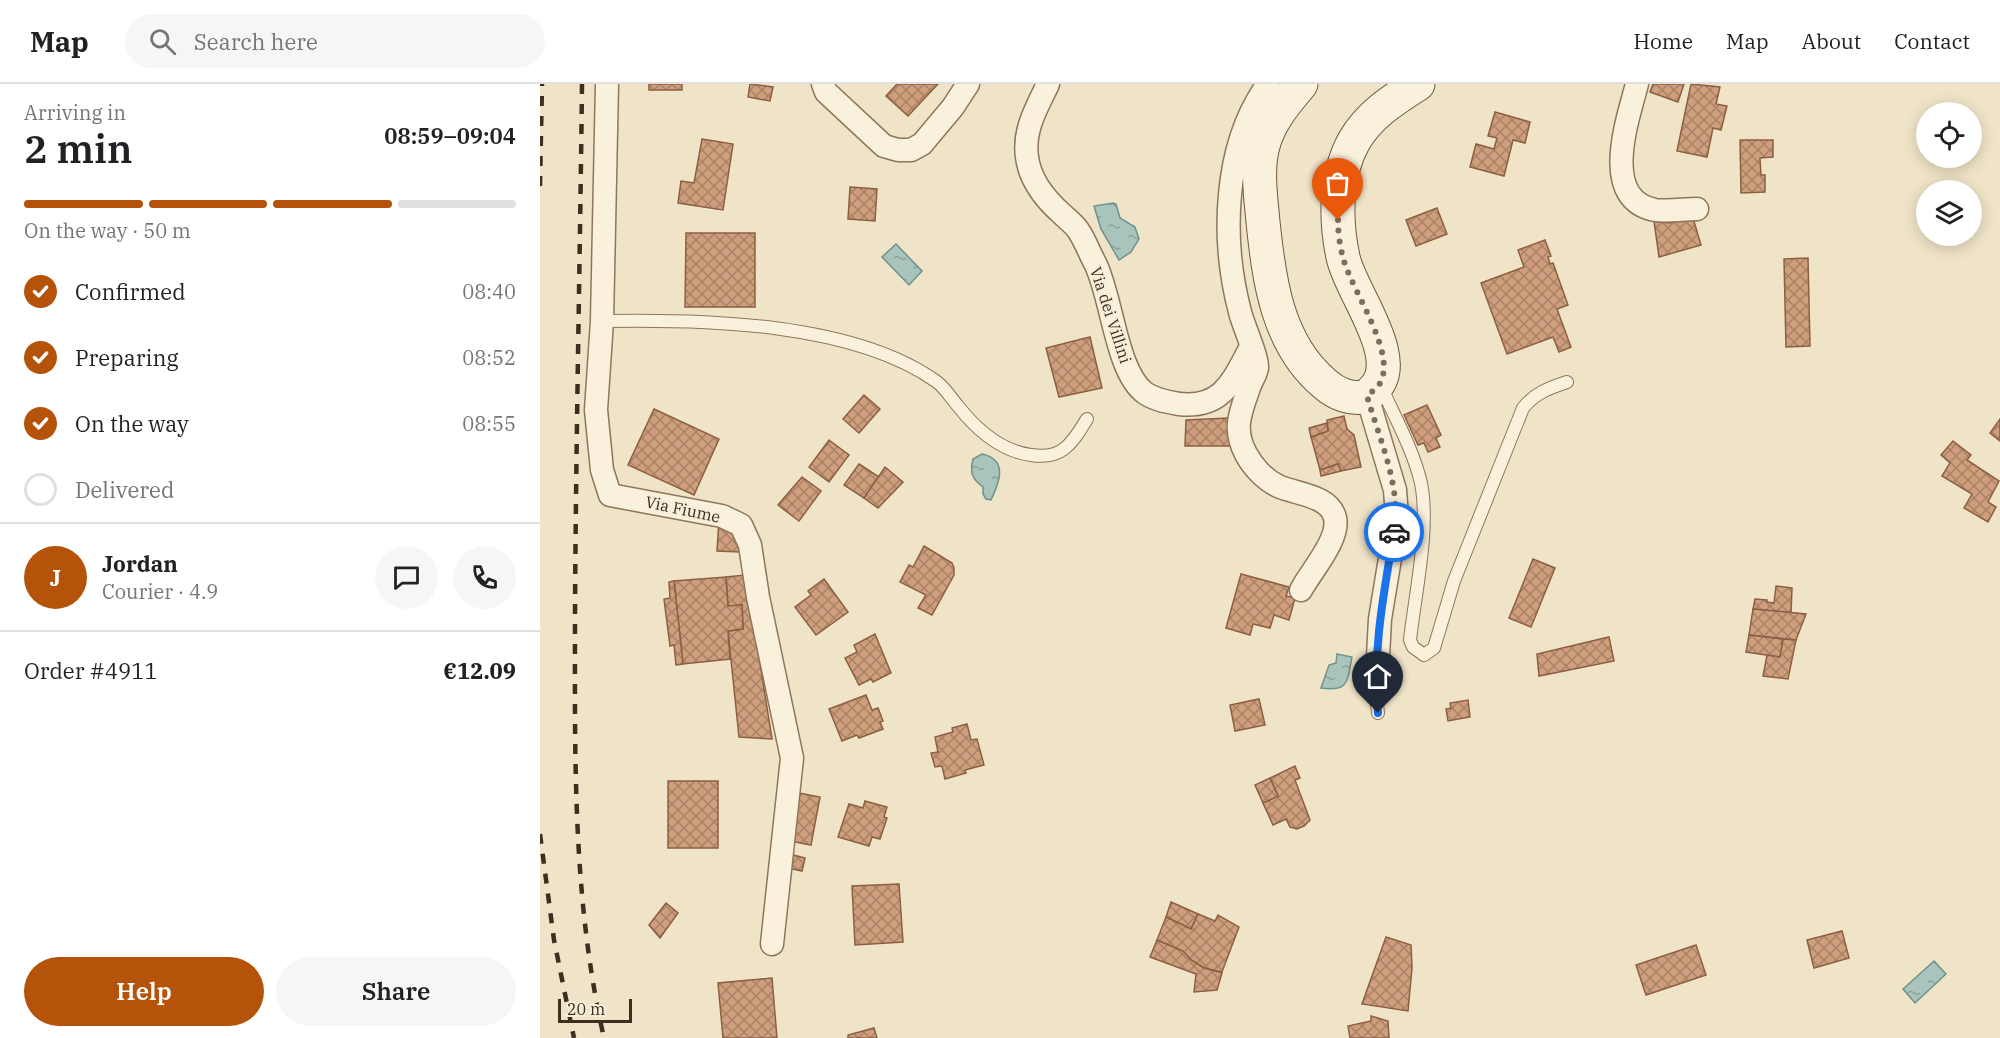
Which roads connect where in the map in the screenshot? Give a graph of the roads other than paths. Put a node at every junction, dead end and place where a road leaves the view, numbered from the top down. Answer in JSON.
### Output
{"nodes":[{"id":1,"x":607,"y":84,"type":"edge"},
{"id":2,"x":823,"y":84,"type":"edge"},
{"id":3,"x":968,"y":84,"type":"edge"},
{"id":4,"x":1048,"y":84,"type":"edge"},
{"id":5,"x":1268,"y":84,"type":"edge"},
{"id":6,"x":1301,"y":84,"type":"edge"},
{"id":7,"x":1418,"y":84,"type":"edge"},
{"id":8,"x":1637,"y":84,"type":"edge"},
{"id":9,"x":1697,"y":209,"type":"dead end"},
{"id":10,"x":602,"y":321,"type":"junction"},
{"id":11,"x":1251,"y":347,"type":"junction"},
{"id":12,"x":1567,"y":382,"type":"dead end"},
{"id":13,"x":1374,"y":390,"type":"junction"},
{"id":14,"x":1087,"y":419,"type":"dead end"},
{"id":15,"x":1301,"y":590,"type":"dead end"},
{"id":16,"x":1378,"y":657,"type":"joint"},
{"id":17,"x":1378,"y":713,"type":"dead end"},
{"id":18,"x":772,"y":944,"type":"dead end"}],
"edges":[{"from":1,"to":10,"type":"street","name":"Via Fiume"},
{"from":2,"to":3,"type":"street"},
{"from":4,"to":11,"type":"street","name":"Via dei Villini"},
{"from":5,"to":11,"type":"street"},
{"from":6,"to":13,"type":"main road"},
{"from":7,"to":13,"type":"main road"},
{"from":8,"to":9,"type":"street"},
{"from":10,"to":14,"type":"lane"},
{"from":10,"to":18,"type":"street","name":"Via Fiume"},
{"from":11,"to":15,"type":"street"},
{"from":12,"to":13,"type":"lane"},
{"from":13,"to":16,"type":"street"},
{"from":16,"to":17,"type":"lane"}]}
